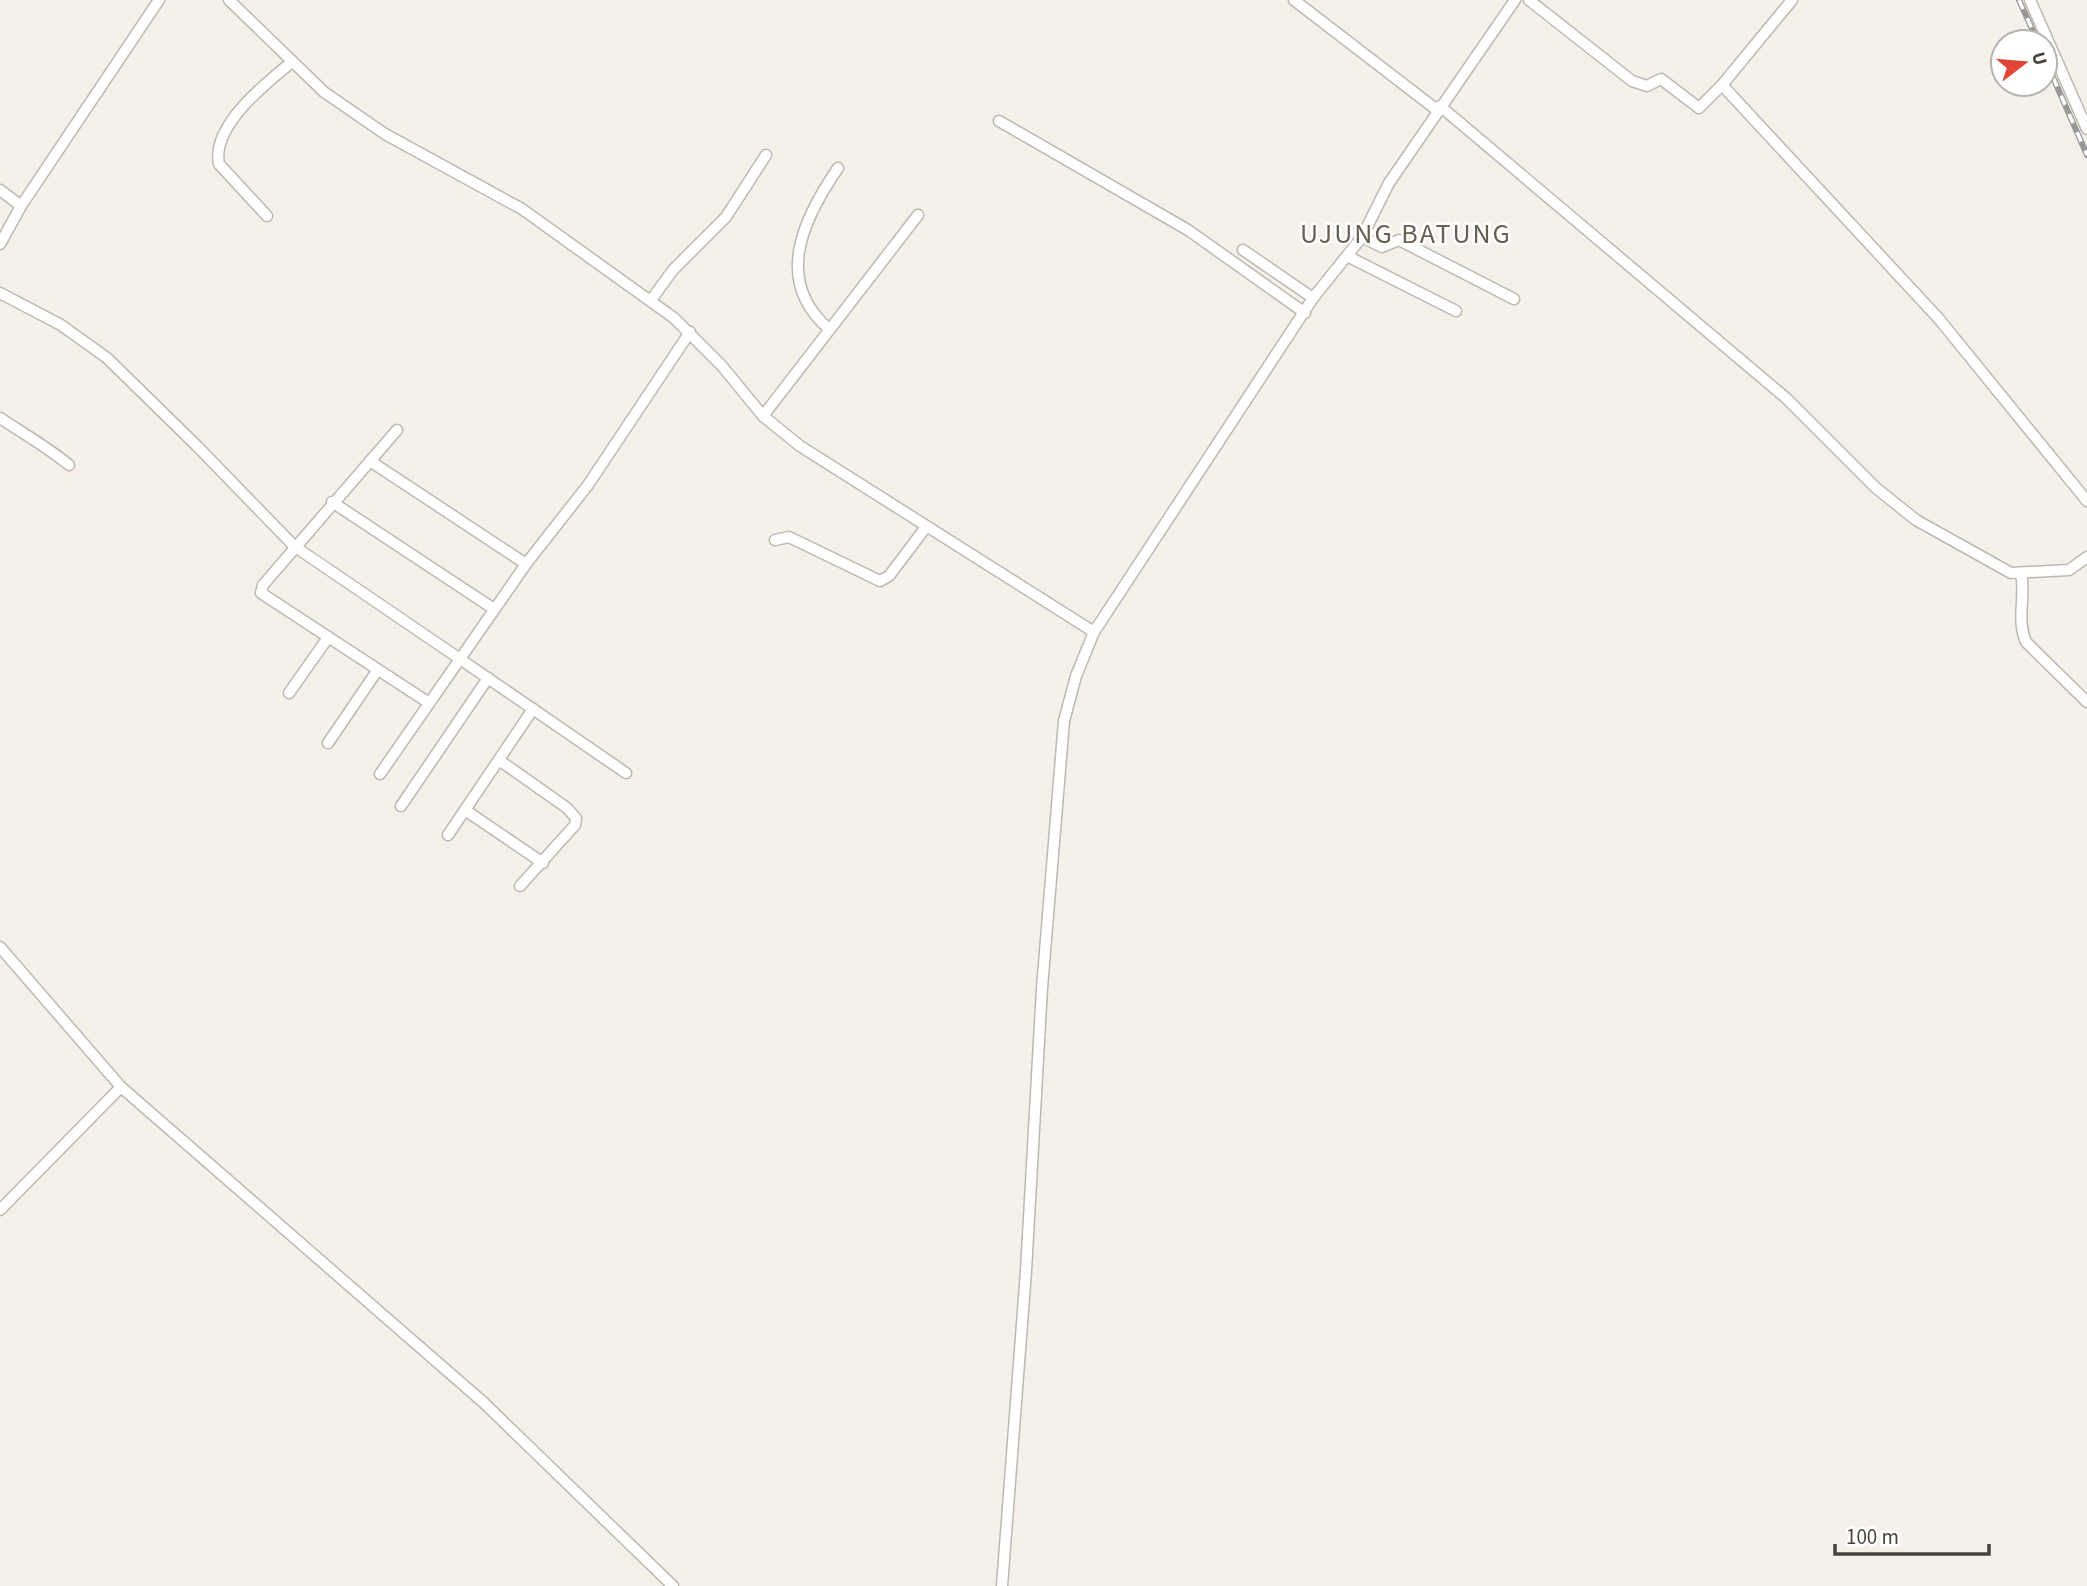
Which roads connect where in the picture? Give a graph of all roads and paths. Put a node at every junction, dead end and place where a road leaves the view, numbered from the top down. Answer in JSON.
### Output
{"nodes":[{"id":1,"x":159,"y":0,"type":"edge"},
{"id":2,"x":229,"y":0,"type":"edge"},
{"id":3,"x":1294,"y":0,"type":"edge"},
{"id":4,"x":1515,"y":0,"type":"edge"},
{"id":5,"x":1529,"y":0,"type":"edge"},
{"id":6,"x":1792,"y":0,"type":"edge"},
{"id":7,"x":2030,"y":0,"type":"edge"},
{"id":8,"x":1308,"y":5,"type":"edge"},
{"id":9,"x":292,"y":62,"type":"junction"},
{"id":10,"x":1722,"y":85,"type":"junction"},
{"id":11,"x":1439,"y":108,"type":"junction"},
{"id":12,"x":999,"y":121,"type":"dead end"},
{"id":13,"x":2087,"y":130,"type":"edge"},
{"id":14,"x":766,"y":155,"type":"dead end"},
{"id":15,"x":838,"y":168,"type":"dead end"},
{"id":16,"x":0,"y":190,"type":"edge"},
{"id":17,"x":21,"y":206,"type":"junction"},
{"id":18,"x":918,"y":215,"type":"dead end"},
{"id":19,"x":267,"y":216,"type":"dead end"},
{"id":20,"x":1362,"y":237,"type":"junction"},
{"id":21,"x":0,"y":244,"type":"edge"},
{"id":22,"x":1243,"y":250,"type":"dead end"},
{"id":23,"x":1349,"y":257,"type":"junction"},
{"id":24,"x":0,"y":293,"type":"edge"},
{"id":25,"x":1313,"y":298,"type":"junction"},
{"id":26,"x":1514,"y":299,"type":"dead end"},
{"id":27,"x":651,"y":300,"type":"junction"},
{"id":28,"x":1457,"y":312,"type":"dead end"},
{"id":29,"x":1305,"y":313,"type":"junction"},
{"id":30,"x":829,"y":329,"type":"junction"},
{"id":31,"x":690,"y":332,"type":"junction"},
{"id":32,"x":763,"y":416,"type":"junction"},
{"id":33,"x":0,"y":418,"type":"edge"},
{"id":34,"x":397,"y":430,"type":"dead end"},
{"id":35,"x":370,"y":461,"type":"junction"},
{"id":36,"x":69,"y":465,"type":"dead end"},
{"id":37,"x":332,"y":502,"type":"junction"},
{"id":38,"x":2087,"y":502,"type":"edge"},
{"id":39,"x":926,"y":527,"type":"junction"},
{"id":40,"x":775,"y":540,"type":"dead end"},
{"id":41,"x":293,"y":546,"type":"junction"},
{"id":42,"x":2087,"y":557,"type":"edge"},
{"id":43,"x":526,"y":564,"type":"junction"},
{"id":44,"x":2021,"y":573,"type":"junction"},
{"id":45,"x":494,"y":609,"type":"junction"},
{"id":46,"x":1094,"y":632,"type":"junction"},
{"id":47,"x":327,"y":639,"type":"junction"},
{"id":48,"x":460,"y":659,"type":"junction"},
{"id":49,"x":377,"y":671,"type":"junction"},
{"id":50,"x":488,"y":678,"type":"junction"},
{"id":51,"x":289,"y":693,"type":"dead end"},
{"id":52,"x":2087,"y":702,"type":"edge"},
{"id":53,"x":429,"y":703,"type":"junction"},
{"id":54,"x":533,"y":709,"type":"junction"},
{"id":55,"x":328,"y":743,"type":"dead end"},
{"id":56,"x":499,"y":760,"type":"junction"},
{"id":57,"x":626,"y":773,"type":"dead end"},
{"id":58,"x":380,"y":774,"type":"dead end"},
{"id":59,"x":401,"y":806,"type":"dead end"},
{"id":60,"x":465,"y":810,"type":"junction"},
{"id":61,"x":449,"y":835,"type":"dead end"},
{"id":62,"x":543,"y":863,"type":"junction"},
{"id":63,"x":520,"y":886,"type":"dead end"},
{"id":64,"x":0,"y":947,"type":"edge"},
{"id":65,"x":121,"y":1087,"type":"junction"},
{"id":66,"x":0,"y":1210,"type":"edge"},
{"id":67,"x":673,"y":1586,"type":"edge"},
{"id":68,"x":1002,"y":1586,"type":"edge"}],
"edges":[{"from":1,"to":17,"type":"street"},
{"from":2,"to":9,"type":"street"},
{"from":3,"to":8,"type":"street"},
{"from":4,"to":11,"type":"street"},
{"from":5,"to":10,"type":"street"},
{"from":6,"to":10,"type":"street"},
{"from":7,"to":13,"type":"street"},
{"from":8,"to":11,"type":"street"},
{"from":9,"to":19,"type":"street"},
{"from":9,"to":27,"type":"street"},
{"from":10,"to":38,"type":"street"},
{"from":11,"to":20,"type":"street"},
{"from":11,"to":44,"type":"street"},
{"from":12,"to":29,"type":"street"},
{"from":14,"to":27,"type":"street"},
{"from":15,"to":30,"type":"street"},
{"from":16,"to":17,"type":"street"},
{"from":17,"to":21,"type":"street"},
{"from":18,"to":30,"type":"street"},
{"from":20,"to":23,"type":"street"},
{"from":20,"to":26,"type":"street"},
{"from":22,"to":25,"type":"street"},
{"from":23,"to":25,"type":"street"},
{"from":23,"to":28,"type":"street"},
{"from":24,"to":41,"type":"street"},
{"from":25,"to":29,"type":"street"},
{"from":27,"to":31,"type":"street"},
{"from":29,"to":46,"type":"street"},
{"from":30,"to":32,"type":"street"},
{"from":31,"to":32,"type":"street"},
{"from":31,"to":43,"type":"street"},
{"from":32,"to":39,"type":"street"},
{"from":33,"to":36,"type":"street"},
{"from":34,"to":35,"type":"street"},
{"from":35,"to":37,"type":"street"},
{"from":35,"to":43,"type":"street"},
{"from":37,"to":41,"type":"street"},
{"from":37,"to":45,"type":"street"},
{"from":39,"to":40,"type":"street"},
{"from":39,"to":46,"type":"street"},
{"from":41,"to":47,"type":"street"},
{"from":41,"to":48,"type":"street"},
{"from":42,"to":44,"type":"street"},
{"from":43,"to":45,"type":"street"},
{"from":44,"to":52,"type":"street"},
{"from":45,"to":48,"type":"street"},
{"from":46,"to":68,"type":"street"},
{"from":47,"to":49,"type":"street"},
{"from":47,"to":51,"type":"street"},
{"from":48,"to":50,"type":"street"},
{"from":48,"to":53,"type":"street"},
{"from":49,"to":53,"type":"street"},
{"from":49,"to":55,"type":"street"},
{"from":50,"to":54,"type":"street"},
{"from":50,"to":59,"type":"street"},
{"from":53,"to":58,"type":"street"},
{"from":54,"to":56,"type":"street"},
{"from":54,"to":57,"type":"street"},
{"from":56,"to":60,"type":"street"},
{"from":56,"to":62,"type":"street"},
{"from":60,"to":61,"type":"street"},
{"from":60,"to":62,"type":"street"},
{"from":62,"to":63,"type":"street"},
{"from":64,"to":65,"type":"street"},
{"from":65,"to":66,"type":"street"},
{"from":65,"to":67,"type":"street"}]}
